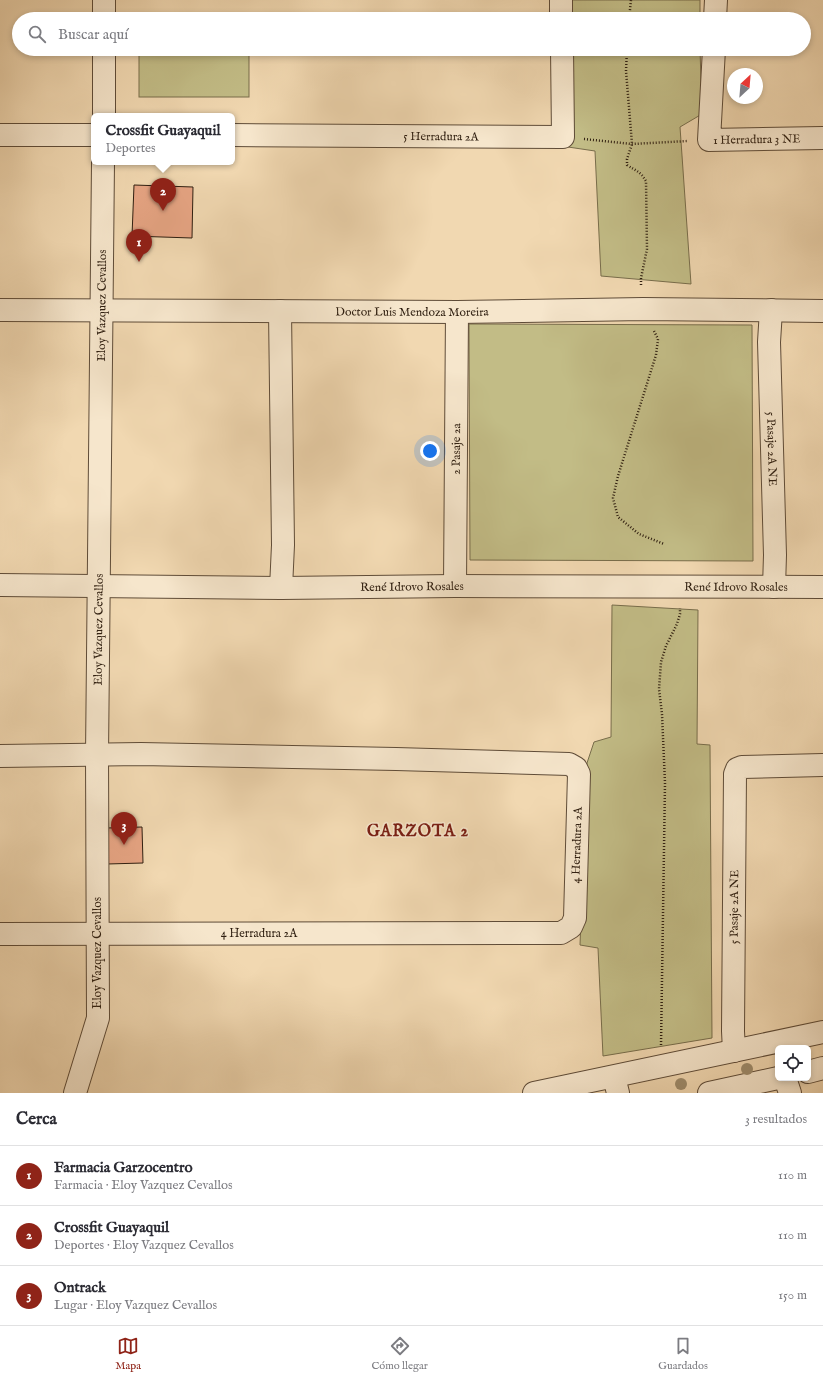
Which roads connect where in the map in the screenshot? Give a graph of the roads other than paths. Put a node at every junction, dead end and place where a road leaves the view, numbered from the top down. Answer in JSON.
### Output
{"nodes":[{"id":1,"x":104,"y":0,"type":"edge"},
{"id":2,"x":561,"y":0,"type":"edge"},
{"id":3,"x":716,"y":0,"type":"edge"},
{"id":4,"x":104,"y":12,"type":"edge"},
{"id":5,"x":561,"y":12,"type":"edge"},
{"id":6,"x":715,"y":12,"type":"edge"},
{"id":7,"x":104,"y":56,"type":"edge"},
{"id":8,"x":562,"y":56,"type":"edge"},
{"id":9,"x":714,"y":56,"type":"edge"},
{"id":10,"x":104,"y":113,"type":"edge"},
{"id":11,"x":0,"y":135,"type":"edge"},
{"id":12,"x":91,"y":135,"type":"edge"},
{"id":13,"x":235,"y":135,"type":"edge"},
{"id":14,"x":823,"y":138,"type":"edge"},
{"id":15,"x":103,"y":165,"type":"edge"},
{"id":16,"x":0,"y":310,"type":"edge"},
{"id":17,"x":101,"y":310,"type":"junction"},
{"id":18,"x":770,"y":310,"type":"junction"},
{"id":19,"x":280,"y":311,"type":"junction"},
{"id":20,"x":823,"y":311,"type":"edge"},
{"id":21,"x":457,"y":312,"type":"junction"},
{"id":22,"x":0,"y":585,"type":"edge"},
{"id":23,"x":99,"y":586,"type":"junction"},
{"id":24,"x":456,"y":586,"type":"junction"},
{"id":25,"x":774,"y":587,"type":"junction"},
{"id":26,"x":823,"y":587,"type":"edge"},
{"id":27,"x":281,"y":588,"type":"junction"},
{"id":28,"x":97,"y":755,"type":"junction"},
{"id":29,"x":0,"y":756,"type":"edge"},
{"id":30,"x":823,"y":765,"type":"edge"},
{"id":31,"x":0,"y":934,"type":"edge"},
{"id":32,"x":97,"y":934,"type":"junction"},
{"id":33,"x":823,"y":1032,"type":"edge"},
{"id":34,"x":734,"y":1051,"type":"junction"},
{"id":35,"x":823,"y":1068,"type":"edge"},
{"id":36,"x":811,"y":1071,"type":"edge"},
{"id":37,"x":775,"y":1079,"type":"edge"},
{"id":38,"x":785,"y":1081,"type":"edge"},
{"id":39,"x":616,"y":1085,"type":"edge"},
{"id":40,"x":75,"y":1093,"type":"edge"},
{"id":41,"x":534,"y":1093,"type":"edge"},
{"id":42,"x":709,"y":1093,"type":"edge"},
{"id":43,"x":790,"y":1093,"type":"edge"}],
"edges":[{"from":1,"to":4,"type":"street"},
{"from":2,"to":5,"type":"street"},
{"from":3,"to":6,"type":"street"},
{"from":7,"to":10,"type":"street"},
{"from":8,"to":13,"type":"street","name":"5 Herradura 2A"},
{"from":9,"to":14,"type":"street","name":"1 Herradura 3 NE"},
{"from":11,"to":12,"type":"street"},
{"from":15,"to":17,"type":"street","name":"Eloy Vazquez Cevallos"},
{"from":16,"to":17,"type":"street","name":"Doctor Luis Mendoza Moreira"},
{"from":17,"to":19,"type":"street","name":"Doctor Luis Mendoza Moreira"},
{"from":17,"to":23,"type":"street","name":"Eloy Vazquez Cevallos"},
{"from":18,"to":20,"type":"street","name":"Doctor Luis Mendoza Moreira"},
{"from":18,"to":21,"type":"street","name":"Doctor Luis Mendoza Moreira"},
{"from":18,"to":25,"type":"street","name":"5 Pasaje 2A NE"},
{"from":19,"to":21,"type":"street","name":"Doctor Luis Mendoza Moreira"},
{"from":19,"to":27,"type":"street"},
{"from":21,"to":24,"type":"street","name":"2 Pasaje 2a"},
{"from":22,"to":23,"type":"street","name":"René Idrovo Rosales"},
{"from":23,"to":27,"type":"street","name":"René Idrovo Rosales"},
{"from":23,"to":28,"type":"street","name":"Eloy Vazquez Cevallos"},
{"from":24,"to":25,"type":"street","name":"René Idrovo Rosales"},
{"from":24,"to":27,"type":"street","name":"René Idrovo Rosales"},
{"from":25,"to":26,"type":"street","name":"René Idrovo Rosales"},
{"from":28,"to":29,"type":"street","name":"4 Herradura 2A"},
{"from":28,"to":32,"type":"street","name":"Eloy Vazquez Cevallos"},
{"from":28,"to":32,"type":"street","name":"4 Herradura 2A"},
{"from":30,"to":34,"type":"street","name":"5 Pasaje 2A NE"},
{"from":31,"to":32,"type":"street","name":"4 Herradura 2A"},
{"from":32,"to":40,"type":"street","name":"Eloy Vazquez Cevallos"},
{"from":33,"to":34,"type":"street"},
{"from":34,"to":39,"type":"street"},
{"from":35,"to":36,"type":"street"},
{"from":37,"to":42,"type":"street"},
{"from":38,"to":43,"type":"street"},
{"from":39,"to":41,"type":"street"}]}
